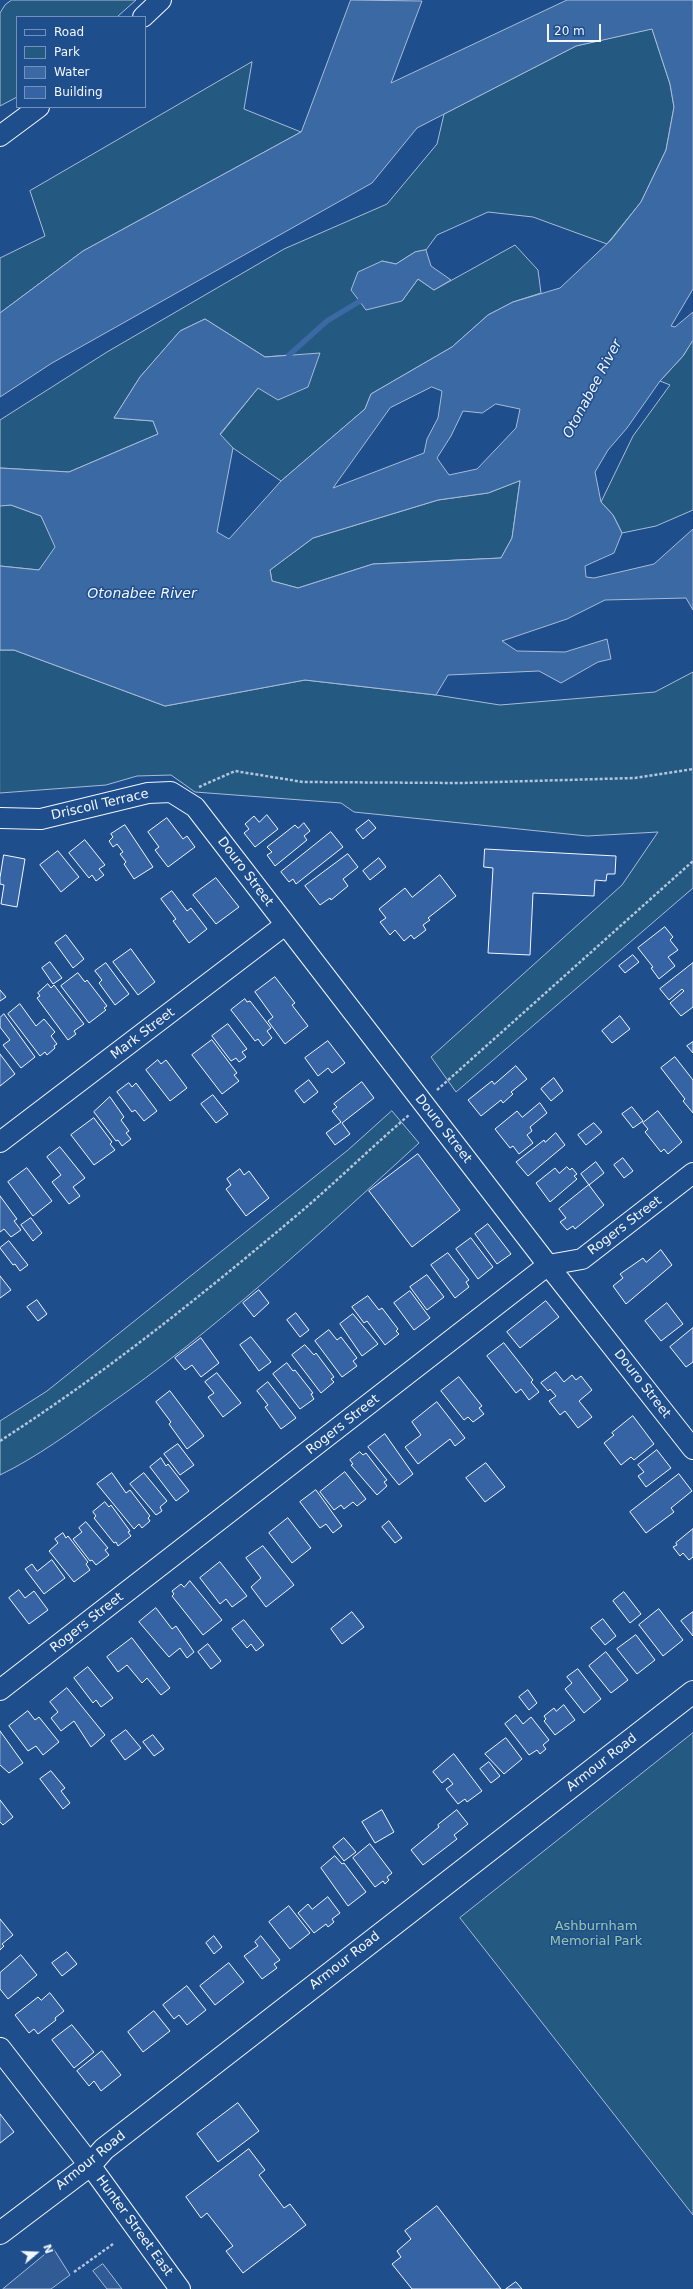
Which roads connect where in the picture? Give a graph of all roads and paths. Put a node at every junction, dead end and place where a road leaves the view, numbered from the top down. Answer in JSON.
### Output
{"nodes":[{"id":1,"x":162,"y":0,"type":"edge"},
{"id":2,"x":144,"y":16,"type":"edge"},
{"id":3,"x":38,"y":108,"type":"edge"},
{"id":4,"x":4,"y":134,"type":"edge"},
{"id":5,"x":693,"y":768,"type":"edge"},
{"id":6,"x":195,"y":807,"type":"junction"},
{"id":7,"x":0,"y":818,"type":"edge"},
{"id":8,"x":693,"y":861,"type":"edge"},
{"id":9,"x":285,"y":925,"type":"junction"},
{"id":10,"x":422,"y":1103,"type":"junction"},
{"id":11,"x":0,"y":1142,"type":"edge"},
{"id":12,"x":693,"y":1173,"type":"edge"},
{"id":13,"x":548,"y":1266,"type":"junction"},
{"id":14,"x":0,"y":1441,"type":"edge"},
{"id":15,"x":693,"y":1449,"type":"edge"},
{"id":16,"x":0,"y":1690,"type":"edge"},
{"id":17,"x":693,"y":1692,"type":"edge"},
{"id":18,"x":0,"y":2049,"type":"edge"},
{"id":19,"x":90,"y":2165,"type":"junction"},
{"id":20,"x":0,"y":2233,"type":"edge"},
{"id":21,"x":113,"y":2244,"type":"dead end"},
{"id":22,"x":74,"y":2272,"type":"dead end"},
{"id":23,"x":180,"y":2289,"type":"edge"}],
"edges":[{"from":1,"to":2,"type":"street"},
{"from":3,"to":4,"type":"street"},
{"from":5,"to":6,"type":"path"},
{"from":6,"to":7,"type":"street","name":"Driscoll Terrace"},
{"from":6,"to":9,"type":"street","name":"Douro Street"},
{"from":8,"to":10,"type":"path"},
{"from":9,"to":10,"type":"street","name":"Douro Street"},
{"from":9,"to":11,"type":"street","name":"Mark Street"},
{"from":10,"to":13,"type":"street","name":"Douro Street"},
{"from":10,"to":14,"type":"path"},
{"from":12,"to":13,"type":"street","name":"Rogers Street"},
{"from":13,"to":15,"type":"street","name":"Douro Street"},
{"from":13,"to":16,"type":"street","name":"Rogers Street"},
{"from":17,"to":19,"type":"main road","name":"Armour Road"},
{"from":18,"to":19,"type":"main road","name":"Hunter Street East"},
{"from":19,"to":20,"type":"main road","name":"Armour Road"},
{"from":19,"to":23,"type":"street","name":"Hunter Street East"},
{"from":21,"to":22,"type":"path"}]}
